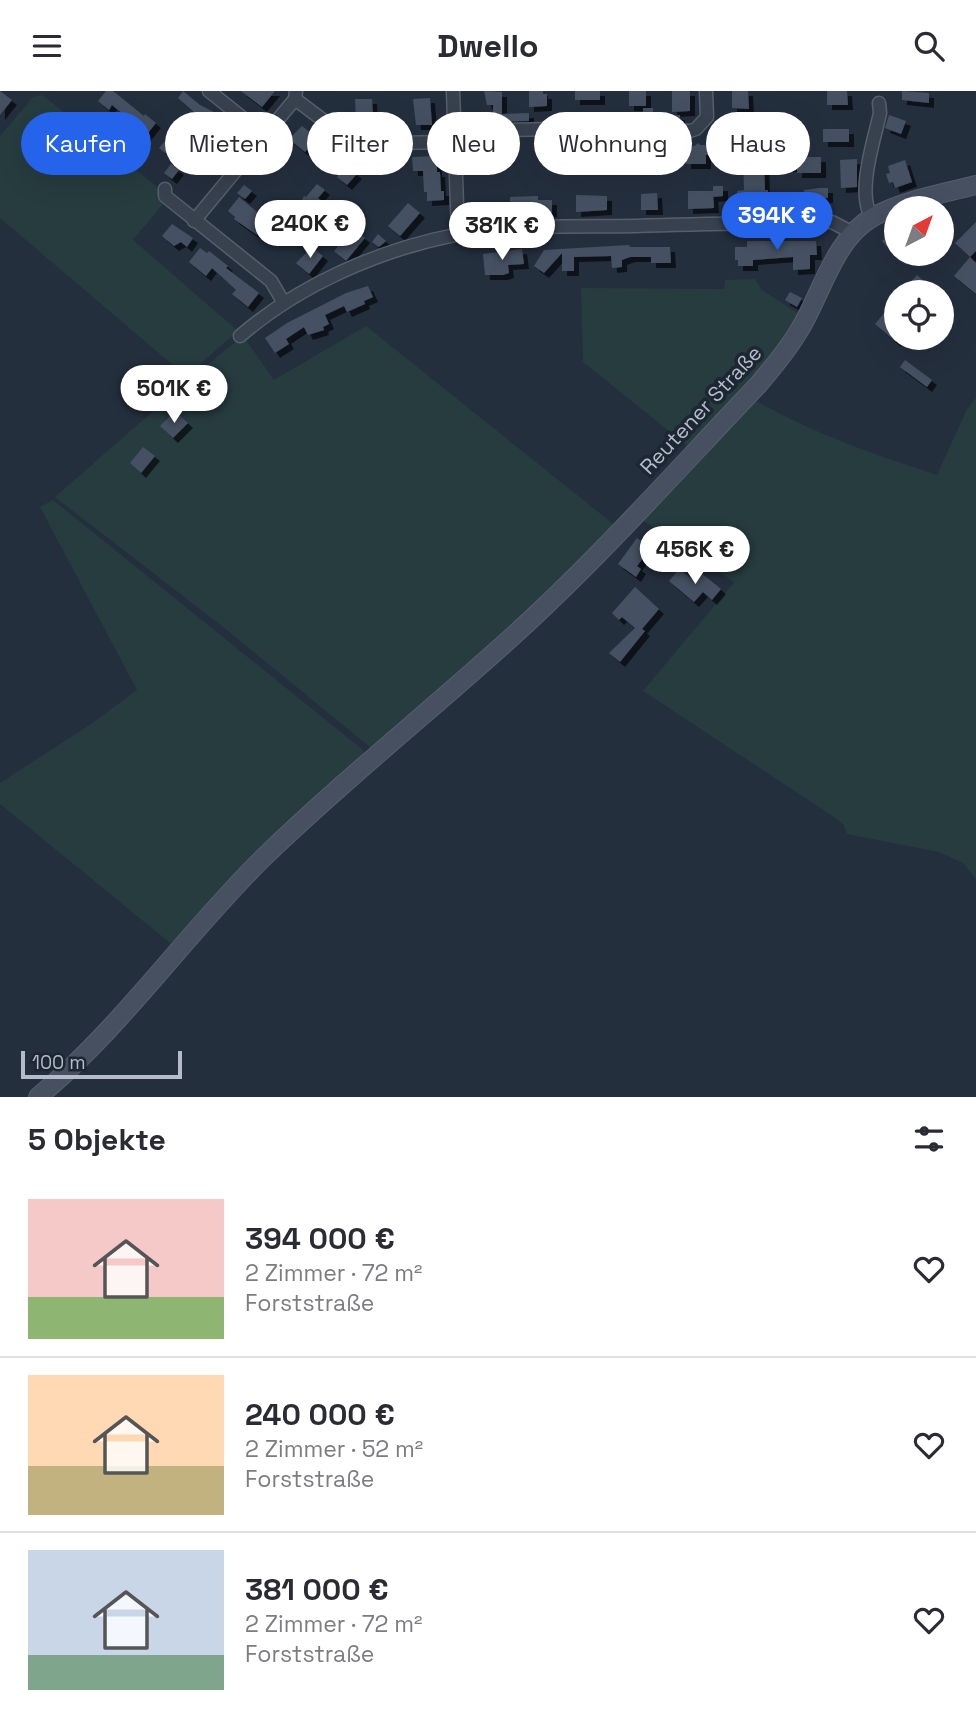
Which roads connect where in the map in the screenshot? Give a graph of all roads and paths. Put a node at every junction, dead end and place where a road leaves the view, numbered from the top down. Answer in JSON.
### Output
{"nodes":[{"id":1,"x":209,"y":91,"type":"edge"},
{"id":2,"x":453,"y":91,"type":"edge"},
{"id":3,"x":706,"y":91,"type":"edge"},
{"id":4,"x":296,"y":95,"type":"edge"},
{"id":5,"x":879,"y":103,"type":"dead end"},
{"id":6,"x":235,"y":112,"type":"edge"},
{"id":7,"x":282,"y":112,"type":"edge"},
{"id":8,"x":453,"y":112,"type":"edge"},
{"id":9,"x":520,"y":130,"type":"edge"},
{"id":10,"x":427,"y":142,"type":"edge"},
{"id":11,"x":231,"y":175,"type":"edge"},
{"id":12,"x":456,"y":175,"type":"edge"},
{"id":13,"x":976,"y":185,"type":"edge"},
{"id":14,"x":165,"y":189,"type":"dead end"},
{"id":15,"x":872,"y":218,"type":"junction"},
{"id":16,"x":194,"y":221,"type":"junction"},
{"id":17,"x":853,"y":233,"type":"junction"},
{"id":18,"x":458,"y":235,"type":"junction"},
{"id":19,"x":284,"y":303,"type":"junction"},
{"id":20,"x":240,"y":336,"type":"dead end"},
{"id":21,"x":38,"y":1097,"type":"edge"}],
"edges":[{"from":1,"to":6,"type":"street"},
{"from":2,"to":8,"type":"street"},
{"from":3,"to":9,"type":"street"},
{"from":4,"to":7,"type":"street"},
{"from":4,"to":10,"type":"street"},
{"from":5,"to":15,"type":"street"},
{"from":11,"to":16,"type":"street"},
{"from":12,"to":18,"type":"street"},
{"from":13,"to":15,"type":"street","name":"Reutener Straße"},
{"from":14,"to":16,"type":"street"},
{"from":15,"to":17,"type":"street","name":"Reutener Straße"},
{"from":16,"to":19,"type":"street"},
{"from":17,"to":18,"type":"street"},
{"from":17,"to":21,"type":"street","name":"Reutener Straße"},
{"from":18,"to":19,"type":"street"},
{"from":19,"to":20,"type":"street"}]}
